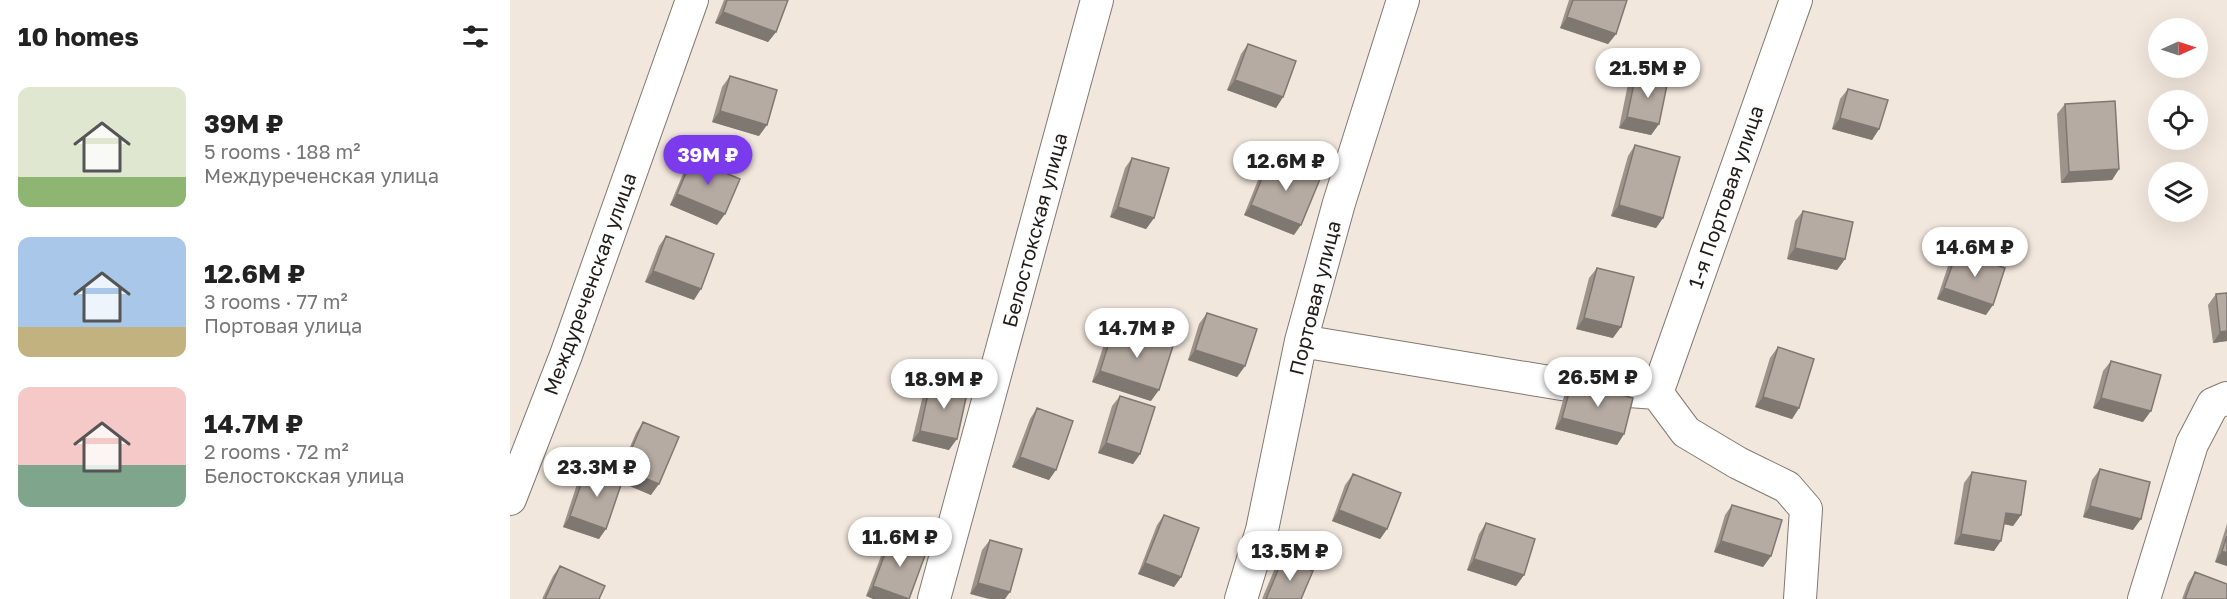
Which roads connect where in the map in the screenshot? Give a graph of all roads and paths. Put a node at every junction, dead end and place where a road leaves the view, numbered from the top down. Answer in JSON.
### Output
{"nodes":[{"id":1,"x":692,"y":0,"type":"edge"},
{"id":2,"x":1097,"y":0,"type":"edge"},
{"id":3,"x":1403,"y":0,"type":"edge"},
{"id":4,"x":1796,"y":0,"type":"edge"},
{"id":5,"x":1301,"y":340,"type":"junction"},
{"id":6,"x":1657,"y":393,"type":"junction"},
{"id":7,"x":2227,"y":398,"type":"edge"},
{"id":8,"x":510,"y":499,"type":"edge"},
{"id":9,"x":934,"y":599,"type":"edge"},
{"id":10,"x":1241,"y":599,"type":"edge"},
{"id":11,"x":1800,"y":599,"type":"edge"},
{"id":12,"x":2144,"y":599,"type":"edge"}],
"edges":[{"from":1,"to":8,"type":"street","name":"Междуреченская улица"},
{"from":2,"to":9,"type":"street","name":"Белостокская улица"},
{"from":3,"to":5,"type":"street","name":"Портовая улица"},
{"from":4,"to":6,"type":"street","name":"1-я Портовая улица"},
{"from":5,"to":6,"type":"street"},
{"from":5,"to":10,"type":"street","name":"Портовая улица"},
{"from":6,"to":11,"type":"street"},
{"from":7,"to":12,"type":"street"}]}
